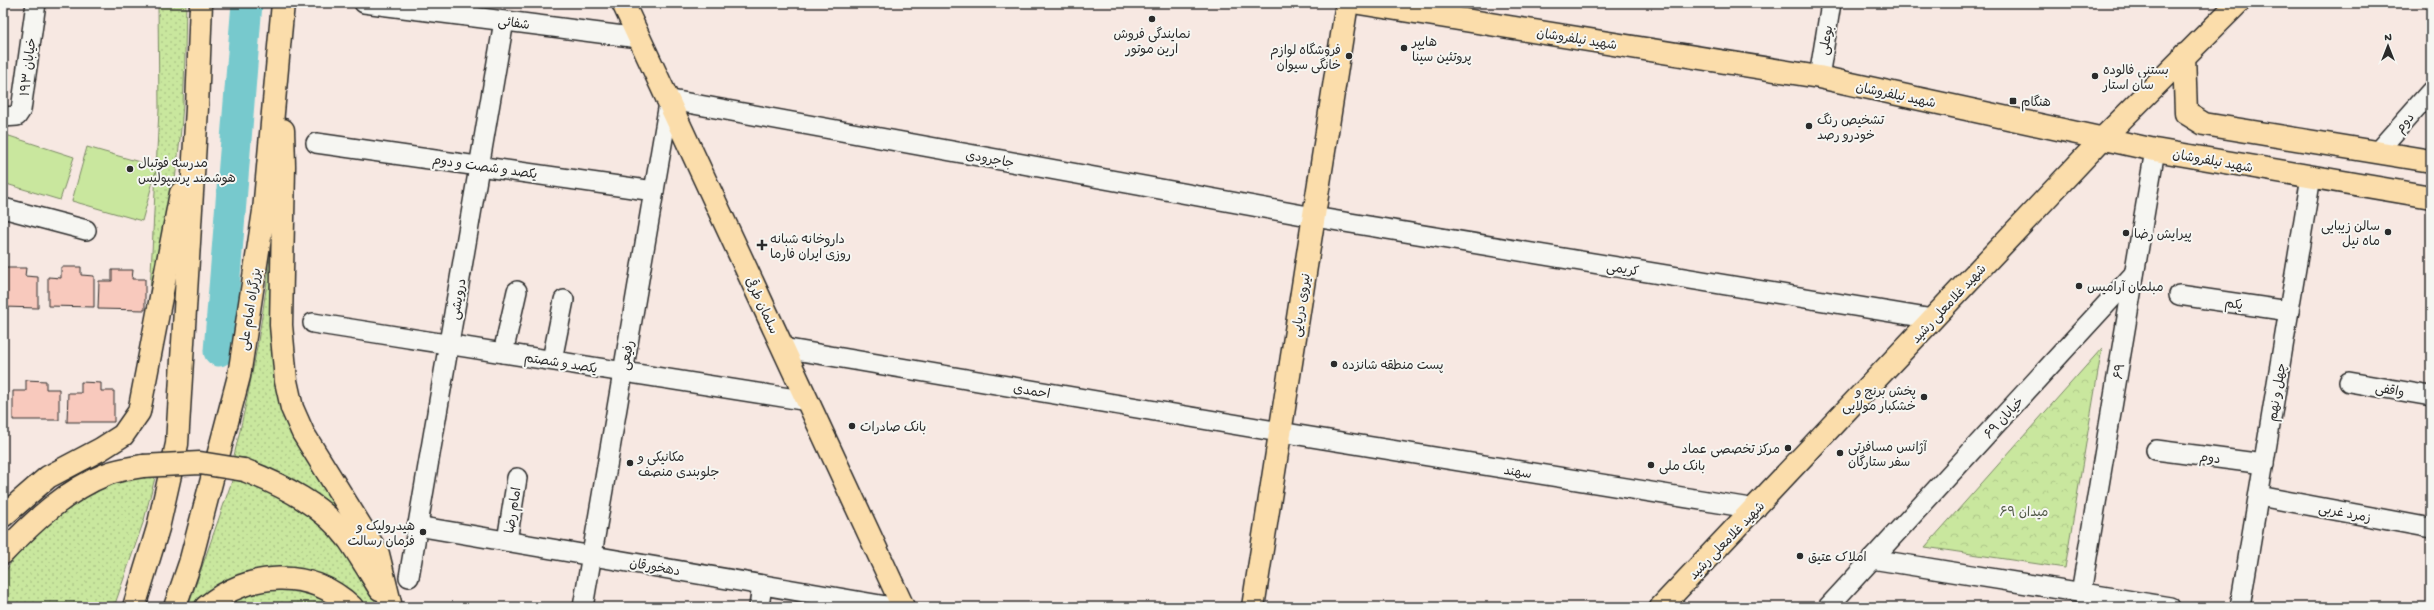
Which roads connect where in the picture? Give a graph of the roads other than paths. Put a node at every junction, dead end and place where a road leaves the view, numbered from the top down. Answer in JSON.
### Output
{"nodes":[{"id":1,"x":36,"y":3,"type":"edge"},
{"id":2,"x":201,"y":3,"type":"edge"},
{"id":3,"x":282,"y":3,"type":"edge"},
{"id":4,"x":364,"y":3,"type":"edge"},
{"id":5,"x":623,"y":3,"type":"edge"},
{"id":6,"x":1347,"y":3,"type":"edge"},
{"id":7,"x":1359,"y":3,"type":"edge"},
{"id":8,"x":1831,"y":3,"type":"edge"},
{"id":9,"x":2238,"y":3,"type":"edge"},
{"id":10,"x":504,"y":21,"type":"junction"},
{"id":11,"x":639,"y":38,"type":"junction"},
{"id":12,"x":279,"y":41,"type":"junction"},
{"id":13,"x":2184,"y":55,"type":"junction"},
{"id":14,"x":1819,"y":78,"type":"junction"},
{"id":15,"x":2431,"y":91,"type":"edge"},
{"id":16,"x":668,"y":101,"type":"junction"},
{"id":17,"x":197,"y":108,"type":"junction"},
{"id":18,"x":3,"y":117,"type":"edge"},
{"id":19,"x":2103,"y":138,"type":"junction"},
{"id":20,"x":316,"y":142,"type":"dead end"},
{"id":21,"x":2155,"y":150,"type":"junction"},
{"id":22,"x":2377,"y":152,"type":"junction"},
{"id":23,"x":2431,"y":161,"type":"edge"},
{"id":24,"x":480,"y":165,"type":"junction"},
{"id":25,"x":2311,"y":177,"type":"junction"},
{"id":26,"x":654,"y":190,"type":"junction"},
{"id":27,"x":2431,"y":197,"type":"edge"},
{"id":28,"x":3,"y":208,"type":"edge"},
{"id":29,"x":1314,"y":217,"type":"junction"},
{"id":30,"x":86,"y":230,"type":"dead end"},
{"id":31,"x":2134,"y":274,"type":"junction"},
{"id":32,"x":517,"y":291,"type":"dead end"},
{"id":33,"x":2179,"y":295,"type":"dead end"},
{"id":34,"x":564,"y":300,"type":"dead end"},
{"id":35,"x":2289,"y":311,"type":"junction"},
{"id":36,"x":1933,"y":319,"type":"junction"},
{"id":37,"x":313,"y":323,"type":"dead end"},
{"id":38,"x":449,"y":344,"type":"junction"},
{"id":39,"x":783,"y":348,"type":"junction"},
{"id":40,"x":503,"y":353,"type":"junction"},
{"id":41,"x":552,"y":360,"type":"junction"},
{"id":42,"x":623,"y":372,"type":"junction"},
{"id":43,"x":2349,"y":382,"type":"dead end"},
{"id":44,"x":2431,"y":396,"type":"edge"},
{"id":45,"x":808,"y":401,"type":"junction"},
{"id":46,"x":1280,"y":432,"type":"junction"},
{"id":47,"x":2156,"y":450,"type":"dead end"},
{"id":48,"x":2264,"y":464,"type":"junction"},
{"id":49,"x":517,"y":478,"type":"dead end"},
{"id":50,"x":2259,"y":496,"type":"junction"},
{"id":51,"x":1756,"y":509,"type":"junction"},
{"id":52,"x":3,"y":516,"type":"edge"},
{"id":53,"x":417,"y":526,"type":"junction"},
{"id":54,"x":2431,"y":528,"type":"edge"},
{"id":55,"x":507,"y":541,"type":"junction"},
{"id":56,"x":3,"y":553,"type":"edge"},
{"id":57,"x":592,"y":556,"type":"junction"},
{"id":58,"x":1872,"y":559,"type":"junction"},
{"id":59,"x":409,"y":577,"type":"dead end"},
{"id":60,"x":762,"y":585,"type":"junction"},
{"id":61,"x":2081,"y":593,"type":"junction"},
{"id":62,"x":391,"y":606,"type":"edge"},
{"id":63,"x":134,"y":607,"type":"edge"},
{"id":64,"x":175,"y":607,"type":"edge"},
{"id":65,"x":206,"y":607,"type":"edge"},
{"id":66,"x":352,"y":607,"type":"edge"},
{"id":67,"x":583,"y":607,"type":"edge"},
{"id":68,"x":758,"y":607,"type":"edge"},
{"id":69,"x":892,"y":607,"type":"edge"},
{"id":70,"x":903,"y":607,"type":"edge"},
{"id":71,"x":1253,"y":607,"type":"edge"},
{"id":72,"x":1661,"y":607,"type":"edge"},
{"id":73,"x":1828,"y":607,"type":"edge"},
{"id":74,"x":2170,"y":607,"type":"edge"},
{"id":75,"x":2240,"y":607,"type":"edge"}],
"edges":[{"from":1,"to":18,"type":"street","name":"خیابان ۱۹۳"},
{"from":2,"to":17,"type":"main road"},
{"from":3,"to":12,"type":"main road","name":"بزرگراه امام علی"},
{"from":4,"to":10,"type":"street","name":"شفائی"},
{"from":5,"to":11,"type":"main road","name":"سلمان طرقی"},
{"from":6,"to":29,"type":"main road","name":"نیروی دریایی"},
{"from":7,"to":14,"type":"main road","name":"شهید نیلفروشان"},
{"from":8,"to":14,"type":"street","name":"بوعلی"},
{"from":9,"to":13,"type":"main road","name":"شهید غلامعلی رشید"},
{"from":10,"to":11,"type":"street","name":"شفائی"},
{"from":10,"to":24,"type":"street","name":"درویشی"},
{"from":11,"to":16,"type":"main road","name":"سلمان طرقی"},
{"from":12,"to":62,"type":"main road"},
{"from":12,"to":64,"type":"main road","name":"بزرگراه امام علی"},
{"from":13,"to":19,"type":"main road","name":"شهید غلامعلی رشید"},
{"from":13,"to":22,"type":"main road"},
{"from":14,"to":19,"type":"main road","name":"شهید نیلفروشان"},
{"from":15,"to":22,"type":"street","name":"دوم"},
{"from":16,"to":26,"type":"street","name":"رفیعی"},
{"from":16,"to":29,"type":"street","name":"جاجرودی"},
{"from":16,"to":39,"type":"main road","name":"سلمان طرقی"},
{"from":17,"to":52,"type":"main road"},
{"from":17,"to":63,"type":"main road"},
{"from":19,"to":21,"type":"main road","name":"شهید نیلفروشان"},
{"from":19,"to":36,"type":"main road","name":"شهید غلامعلی رشید"},
{"from":20,"to":24,"type":"street","name":"یکصد و شصت و دوم"},
{"from":21,"to":25,"type":"main road","name":"شهید نیلفروشان"},
{"from":21,"to":31,"type":"street","name":"۶۹"},
{"from":22,"to":23,"type":"main road"},
{"from":24,"to":26,"type":"street","name":"یکصد و شصت و دوم"},
{"from":24,"to":38,"type":"street","name":"درویشی"},
{"from":25,"to":27,"type":"main road","name":"شهید نیلفروشان"},
{"from":25,"to":35,"type":"street","name":"چهل و نهم"},
{"from":26,"to":42,"type":"street","name":"رفیعی"},
{"from":28,"to":30,"type":"street"},
{"from":29,"to":36,"type":"street","name":"کریمی"},
{"from":29,"to":46,"type":"main road","name":"نیروی دریایی"},
{"from":31,"to":58,"type":"street","name":"خیابان ۶۹"},
{"from":31,"to":61,"type":"street","name":"۶۹"},
{"from":32,"to":40,"type":"street"},
{"from":33,"to":35,"type":"street","name":"یکم"},
{"from":34,"to":41,"type":"street"},
{"from":35,"to":48,"type":"street","name":"چهل و نهم"},
{"from":36,"to":51,"type":"main road","name":"شهید غلامعلی رشید"},
{"from":37,"to":38,"type":"street","name":"یکصد و شصتم"},
{"from":38,"to":40,"type":"street","name":"یکصد و شصتم"},
{"from":38,"to":53,"type":"street","name":"درویشی"},
{"from":39,"to":45,"type":"main road","name":"سلمان طرقی"},
{"from":39,"to":46,"type":"street","name":"احمدی"},
{"from":40,"to":41,"type":"street","name":"یکصد و شصتم"},
{"from":41,"to":42,"type":"street","name":"یکصد و شصتم"},
{"from":42,"to":45,"type":"street","name":"یکصد و شصتم"},
{"from":42,"to":57,"type":"street","name":"رفیعی"},
{"from":43,"to":44,"type":"street","name":"واقفی"},
{"from":45,"to":70,"type":"main road","name":"سلمان طرقی"},
{"from":46,"to":51,"type":"street","name":"سهند"},
{"from":46,"to":71,"type":"main road","name":"نیروی دریایی"},
{"from":47,"to":48,"type":"street","name":"دوم"},
{"from":48,"to":50,"type":"street","name":"چهل و نهم"},
{"from":49,"to":55,"type":"street","name":"امام رضا"},
{"from":50,"to":54,"type":"street","name":"زمرد غربی"},
{"from":50,"to":75,"type":"street","name":"چهل و نهم"},
{"from":51,"to":72,"type":"main road","name":"شهید غلامعلی رشید"},
{"from":53,"to":55,"type":"street","name":"دهخورقان"},
{"from":53,"to":59,"type":"street","name":"درویشی"},
{"from":55,"to":57,"type":"street","name":"دهخورقان"},
{"from":56,"to":62,"type":"main road","bridge":true},
{"from":57,"to":60,"type":"street","name":"دهخورقان"},
{"from":57,"to":67,"type":"street","name":"رفیعی"},
{"from":58,"to":61,"type":"street"},
{"from":58,"to":73,"type":"street","name":"خیابان ۶۹"},
{"from":60,"to":68,"type":"street"},
{"from":60,"to":69,"type":"street","name":"دهخورقان"},
{"from":61,"to":74,"type":"street"},
{"from":65,"to":66,"type":"main road"}]}
